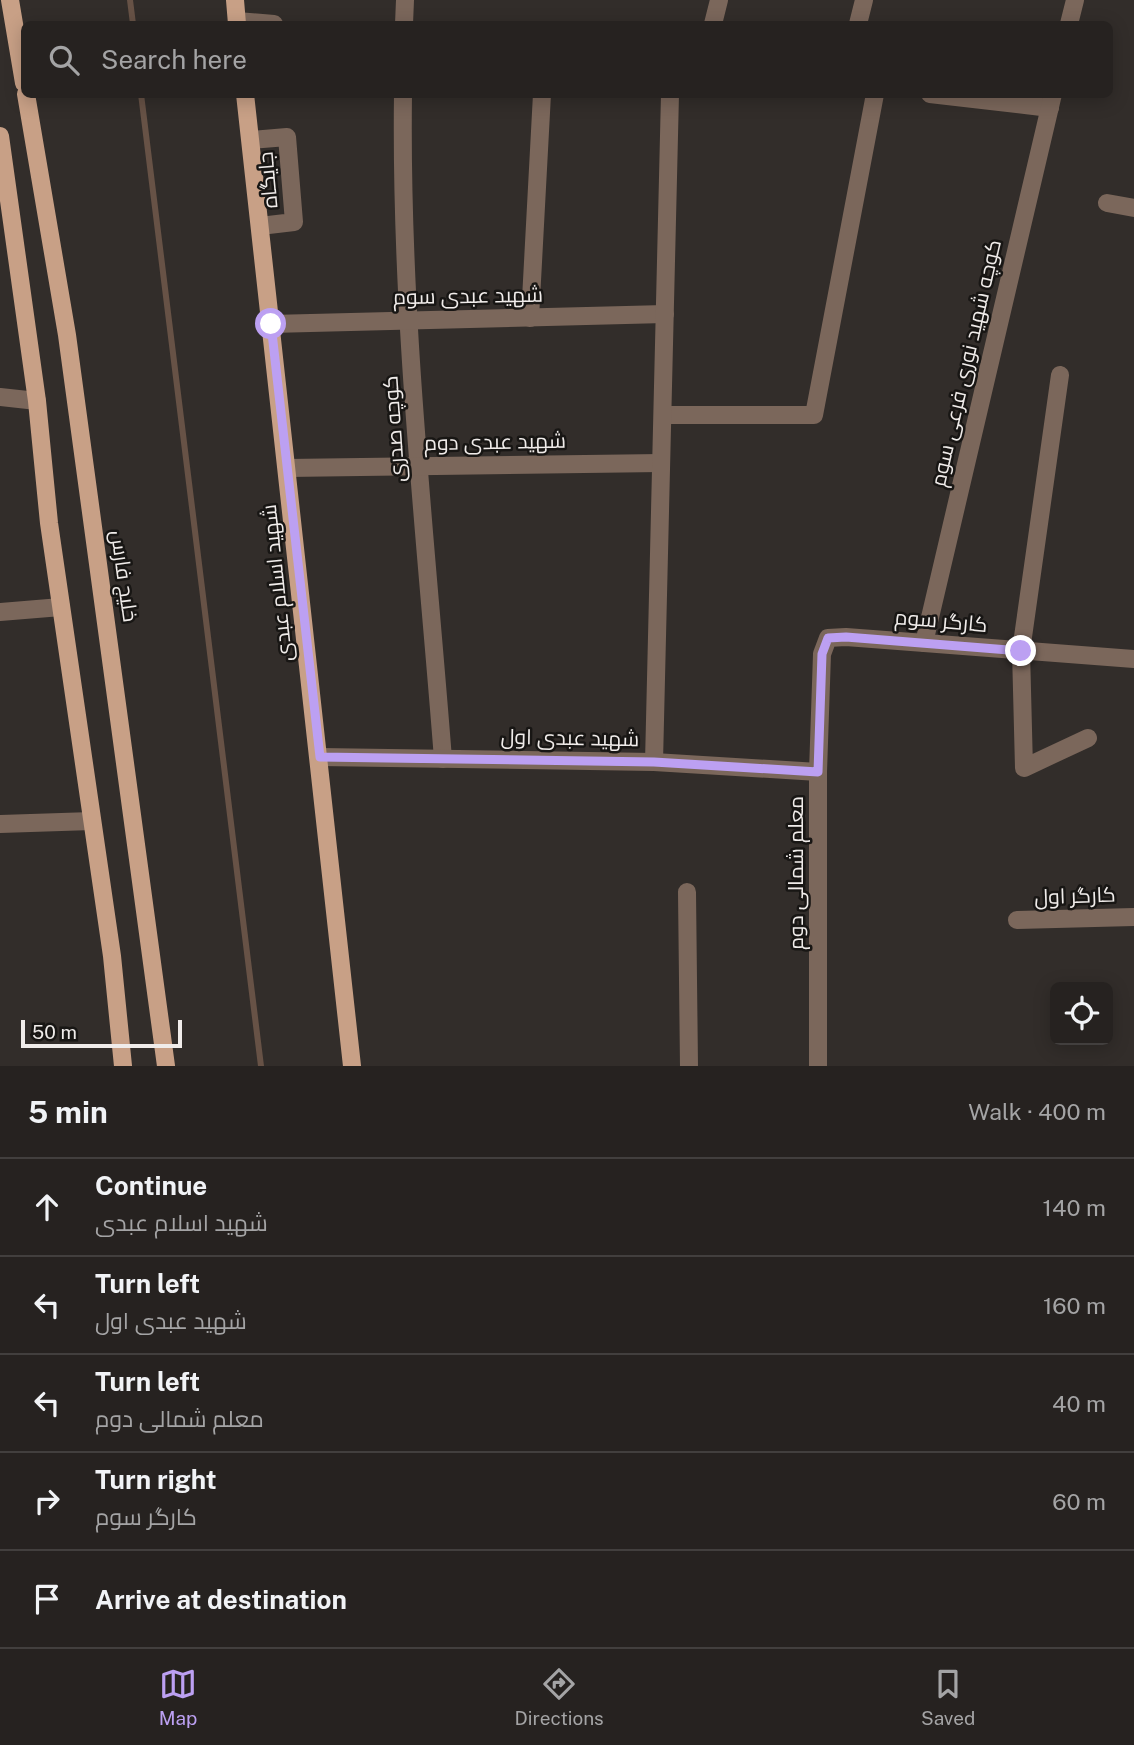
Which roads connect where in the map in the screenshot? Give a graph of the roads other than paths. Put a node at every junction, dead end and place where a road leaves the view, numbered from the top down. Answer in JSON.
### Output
{"nodes":[{"id":1,"x":10,"y":0,"type":"edge"},
{"id":2,"x":235,"y":0,"type":"edge"},
{"id":3,"x":405,"y":0,"type":"edge"},
{"id":4,"x":719,"y":0,"type":"edge"},
{"id":5,"x":864,"y":0,"type":"edge"},
{"id":6,"x":1075,"y":0,"type":"edge"},
{"id":7,"x":237,"y":21,"type":"edge"},
{"id":8,"x":404,"y":21,"type":"edge"},
{"id":9,"x":714,"y":21,"type":"edge"},
{"id":10,"x":859,"y":21,"type":"edge"},
{"id":11,"x":1070,"y":21,"type":"edge"},
{"id":12,"x":21,"y":65,"type":"edge"},
{"id":13,"x":27,"y":98,"type":"edge"},
{"id":14,"x":246,"y":98,"type":"edge"},
{"id":15,"x":403,"y":98,"type":"edge"},
{"id":16,"x":542,"y":98,"type":"edge"},
{"id":17,"x":670,"y":98,"type":"edge"},
{"id":18,"x":873,"y":98,"type":"edge"},
{"id":19,"x":999,"y":98,"type":"edge"},
{"id":20,"x":1051,"y":101,"type":"edge"},
{"id":21,"x":0,"y":135,"type":"edge"},
{"id":22,"x":251,"y":140,"type":"junction"},
{"id":23,"x":1107,"y":203,"type":"dead end"},
{"id":24,"x":1134,"y":208,"type":"edge"},
{"id":25,"x":260,"y":226,"type":"junction"},
{"id":26,"x":665,"y":314,"type":"junction"},
{"id":27,"x":530,"y":317,"type":"junction"},
{"id":28,"x":409,"y":321,"type":"junction"},
{"id":29,"x":271,"y":324,"type":"junction"},
{"id":30,"x":1060,"y":375,"type":"dead end"},
{"id":31,"x":0,"y":397,"type":"edge"},
{"id":32,"x":37,"y":401,"type":"junction"},
{"id":33,"x":663,"y":415,"type":"junction"},
{"id":34,"x":661,"y":463,"type":"junction"},
{"id":35,"x":420,"y":465,"type":"junction"},
{"id":36,"x":287,"y":468,"type":"junction"},
{"id":37,"x":61,"y":607,"type":"junction"},
{"id":38,"x":0,"y":612,"type":"edge"},
{"id":39,"x":828,"y":638,"type":"joint"},
{"id":40,"x":924,"y":643,"type":"junction"},
{"id":41,"x":1021,"y":651,"type":"junction"},
{"id":42,"x":1134,"y":659,"type":"edge"},
{"id":43,"x":1088,"y":738,"type":"dead end"},
{"id":44,"x":320,"y":757,"type":"junction"},
{"id":45,"x":443,"y":759,"type":"junction"},
{"id":46,"x":654,"y":762,"type":"junction"},
{"id":47,"x":818,"y":772,"type":"junction"},
{"id":48,"x":92,"y":821,"type":"junction"},
{"id":49,"x":0,"y":824,"type":"edge"},
{"id":50,"x":687,"y":892,"type":"dead end"},
{"id":51,"x":1134,"y":917,"type":"edge"},
{"id":52,"x":1017,"y":920,"type":"dead end"},
{"id":53,"x":123,"y":1066,"type":"edge"},
{"id":54,"x":166,"y":1066,"type":"edge"},
{"id":55,"x":352,"y":1066,"type":"edge"},
{"id":56,"x":689,"y":1066,"type":"edge"},
{"id":57,"x":818,"y":1066,"type":"edge"}],
"edges":[{"from":1,"to":12,"type":"main road"},
{"from":2,"to":7,"type":"main road"},
{"from":3,"to":8,"type":"street"},
{"from":4,"to":9,"type":"street"},
{"from":5,"to":10,"type":"street"},
{"from":6,"to":11,"type":"street"},
{"from":13,"to":54,"type":"main road","name":"خلیج فارس"},
{"from":14,"to":22,"type":"main road","name":"شهید اسلام عبدی"},
{"from":15,"to":28,"type":"street","name":"کوچه صدری"},
{"from":16,"to":27,"type":"street"},
{"from":17,"to":26,"type":"street"},
{"from":18,"to":33,"type":"street"},
{"from":19,"to":20,"type":"street"},
{"from":20,"to":40,"type":"street","name":"کوچه شهید نوری فرعی سوم"},
{"from":21,"to":32,"type":"main road"},
{"from":22,"to":25,"type":"main road","name":"شهید اسلام عبدی"},
{"from":22,"to":25,"type":"street","name":"جایگاه"},
{"from":23,"to":24,"type":"street"},
{"from":25,"to":29,"type":"main road","name":"شهید اسلام عبدی"},
{"from":26,"to":27,"type":"street","name":"شهید عبدی سوم"},
{"from":26,"to":33,"type":"street"},
{"from":27,"to":28,"type":"street","name":"شهید عبدی سوم"},
{"from":28,"to":29,"type":"street","name":"شهید عبدی سوم"},
{"from":28,"to":35,"type":"street","name":"کوچه صدری"},
{"from":29,"to":36,"type":"main road","name":"شهید اسلام عبدی"},
{"from":30,"to":41,"type":"street"},
{"from":31,"to":32,"type":"street"},
{"from":32,"to":37,"type":"main road"},
{"from":33,"to":34,"type":"street"},
{"from":34,"to":35,"type":"street","name":"شهید عبدی دوم"},
{"from":34,"to":46,"type":"street"},
{"from":35,"to":36,"type":"street","name":"شهید عبدی دوم"},
{"from":35,"to":45,"type":"street","name":"کوچه صدری"},
{"from":36,"to":44,"type":"main road","name":"شهید اسلام عبدی"},
{"from":37,"to":38,"type":"street"},
{"from":37,"to":48,"type":"main road"},
{"from":39,"to":40,"type":"street","name":"کارگر سوم"},
{"from":39,"to":47,"type":"street","name":"معلم شمالی دوم"},
{"from":40,"to":41,"type":"street","name":"کارگر سوم"},
{"from":41,"to":42,"type":"street","name":"کارگر سوم"},
{"from":41,"to":43,"type":"street"},
{"from":44,"to":45,"type":"street","name":"شهید عبدی اول"},
{"from":44,"to":55,"type":"main road","name":"شهید اسلام عبدی"},
{"from":45,"to":46,"type":"street","name":"شهید عبدی اول"},
{"from":46,"to":47,"type":"street","name":"شهید عبدی اول"},
{"from":47,"to":57,"type":"street","name":"معلم شمالی دوم"},
{"from":48,"to":49,"type":"street"},
{"from":48,"to":53,"type":"main road"},
{"from":50,"to":56,"type":"street"},
{"from":51,"to":52,"type":"street","name":"کارگر اول"}]}
